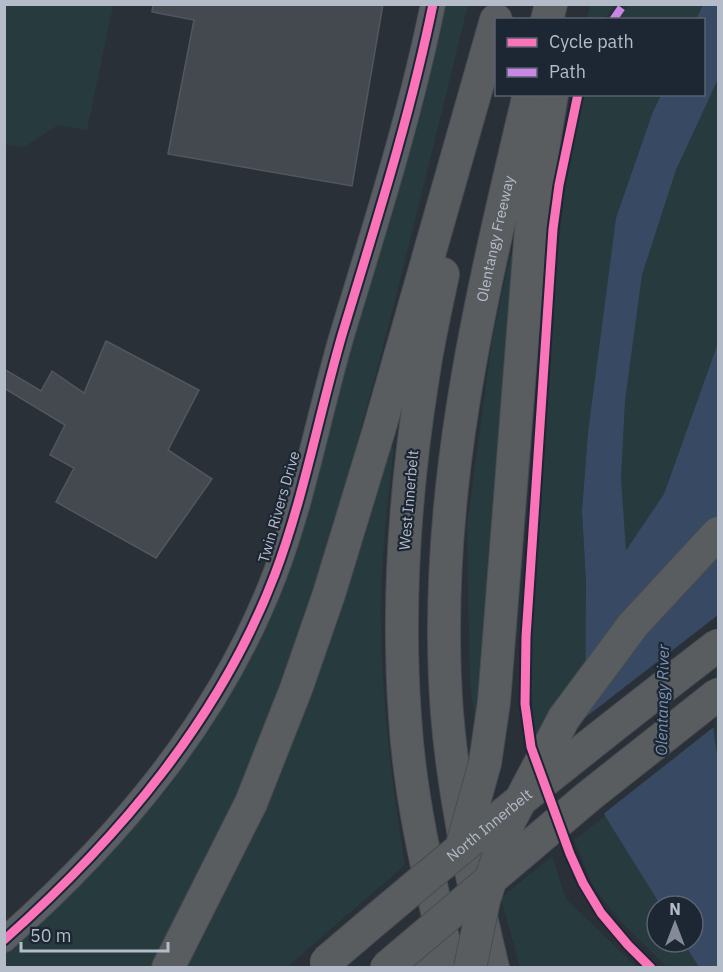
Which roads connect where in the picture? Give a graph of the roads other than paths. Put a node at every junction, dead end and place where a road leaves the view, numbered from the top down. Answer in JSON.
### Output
{"nodes":[{"id":1,"x":433,"y":4,"type":"edge"},
{"id":2,"x":495,"y":30,"type":"edge"},
{"id":3,"x":495,"y":40,"type":"edge"},
{"id":4,"x":529,"y":96,"type":"edge"},
{"id":5,"x":552,"y":96,"type":"edge"},
{"id":6,"x":718,"y":533,"type":"edge"},
{"id":7,"x":718,"y":645,"type":"edge"},
{"id":8,"x":718,"y":694,"type":"edge"},
{"id":9,"x":4,"y":940,"type":"edge"},
{"id":10,"x":323,"y":965,"type":"edge"},
{"id":11,"x":429,"y":966,"type":"edge"},
{"id":12,"x":168,"y":968,"type":"edge"},
{"id":13,"x":386,"y":968,"type":"edge"},
{"id":14,"x":470,"y":968,"type":"edge"},
{"id":15,"x":493,"y":968,"type":"edge"}],
"edges":[{"from":1,"to":9,"type":"main road","name":"Twin Rivers Drive"},
{"from":2,"to":12,"type":"highway"},
{"from":3,"to":11,"type":"highway","name":"West Innerbelt"},
{"from":4,"to":15,"type":"highway","name":"Olentangy Freeway"},
{"from":5,"to":11,"type":"highway","bridge":true},
{"from":6,"to":14,"type":"highway","bridge":true},
{"from":7,"to":10,"type":"highway","name":"North Innerbelt","bridge":true},
{"from":8,"to":13,"type":"highway","bridge":true}]}
